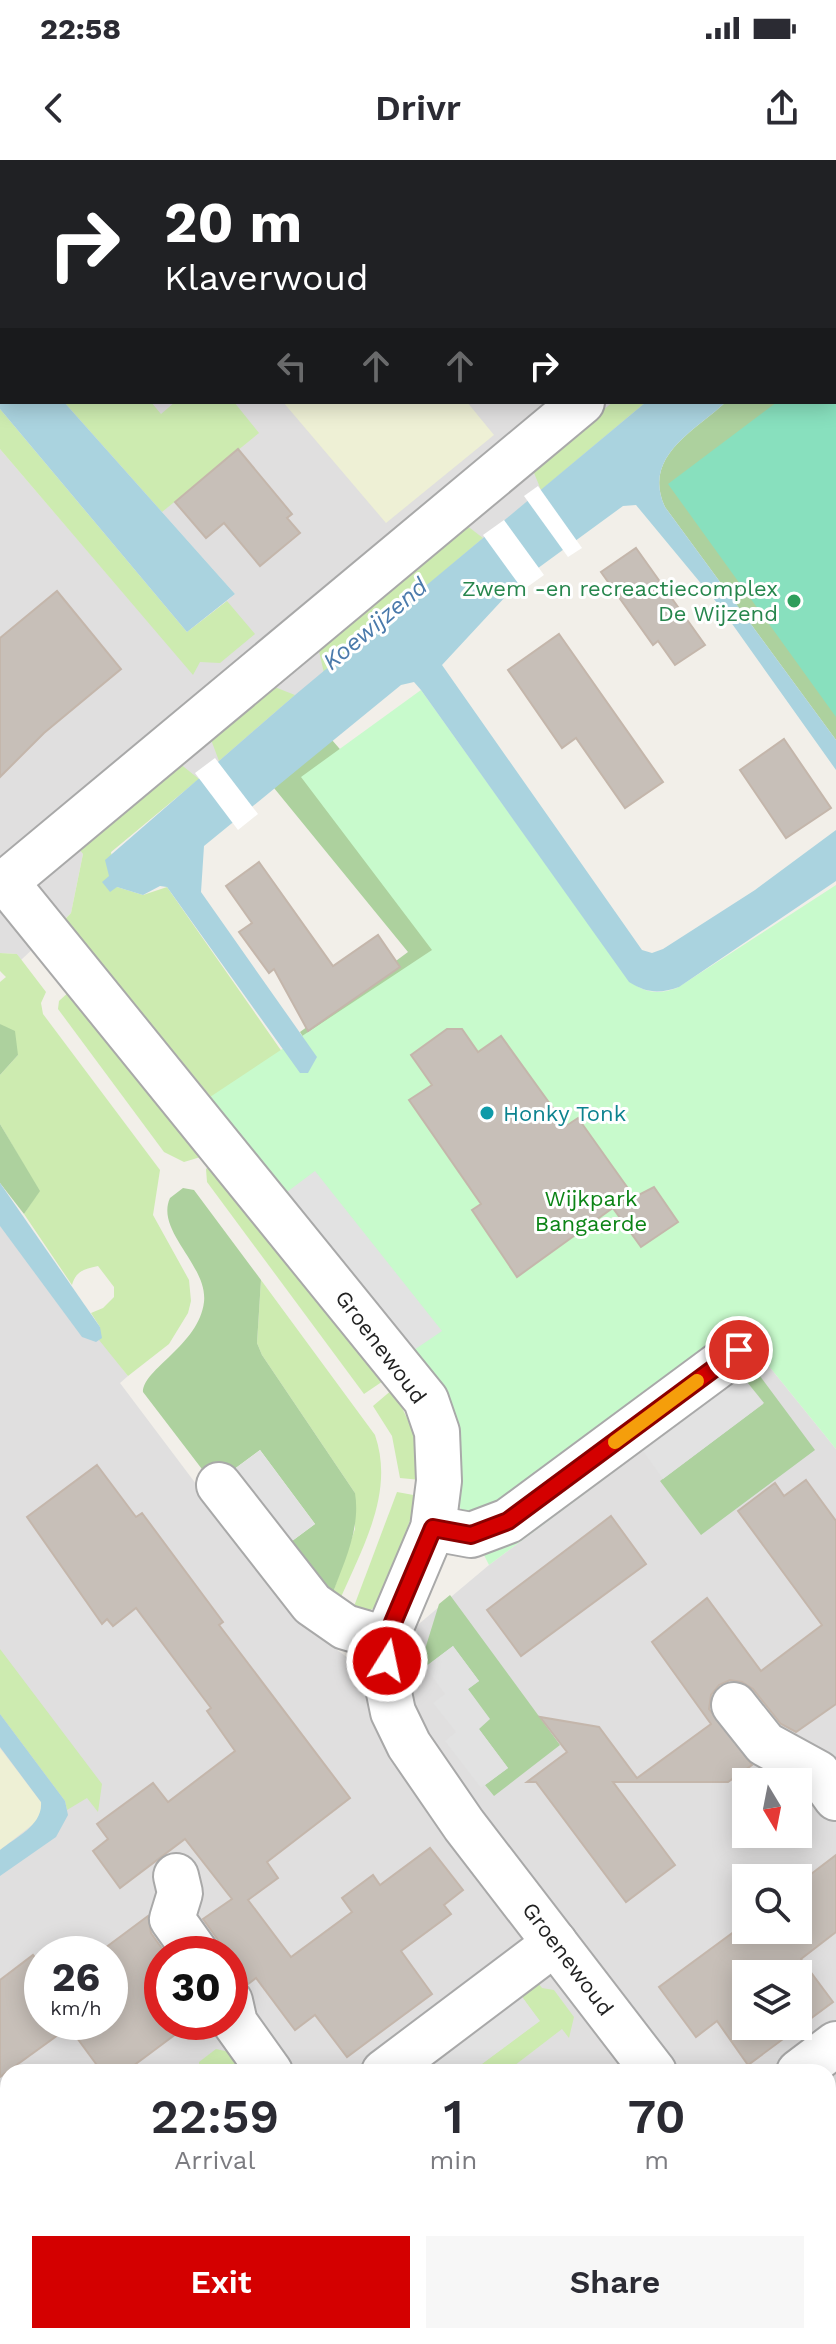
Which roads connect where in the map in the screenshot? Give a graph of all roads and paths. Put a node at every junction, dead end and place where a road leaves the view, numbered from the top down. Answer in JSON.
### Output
{"nodes":[{"id":1,"x":580,"y":404,"type":"edge"},
{"id":2,"x":3,"y":884,"type":"edge"},
{"id":3,"x":739,"y":1350,"type":"dead end"},
{"id":4,"x":219,"y":1485,"type":"dead end"},
{"id":5,"x":433,"y":1528,"type":"junction"},
{"id":6,"x":386,"y":1639,"type":"junction"},
{"id":7,"x":734,"y":1705,"type":"dead end"},
{"id":8,"x":836,"y":1798,"type":"edge"},
{"id":9,"x":176,"y":1876,"type":"dead end"},
{"id":10,"x":184,"y":1936,"type":"edge"},
{"id":11,"x":555,"y":1943,"type":"junction"},
{"id":12,"x":247,"y":2040,"type":"edge"},
{"id":13,"x":836,"y":2044,"type":"edge"},
{"id":14,"x":264,"y":2064,"type":"edge"},
{"id":15,"x":395,"y":2064,"type":"edge"},
{"id":16,"x":648,"y":2064,"type":"edge"},
{"id":17,"x":810,"y":2064,"type":"edge"}],
"edges":[{"from":1,"to":2,"type":"street"},
{"from":2,"to":5,"type":"street","name":"Groenewoud"},
{"from":3,"to":5,"type":"street"},
{"from":4,"to":6,"type":"street"},
{"from":5,"to":6,"type":"street","name":"Groenewoud"},
{"from":6,"to":11,"type":"street","name":"Groenewoud"},
{"from":7,"to":8,"type":"street"},
{"from":9,"to":10,"type":"street"},
{"from":11,"to":15,"type":"street"},
{"from":11,"to":16,"type":"street","name":"Groenewoud"},
{"from":12,"to":14,"type":"street"},
{"from":13,"to":17,"type":"street"}]}
